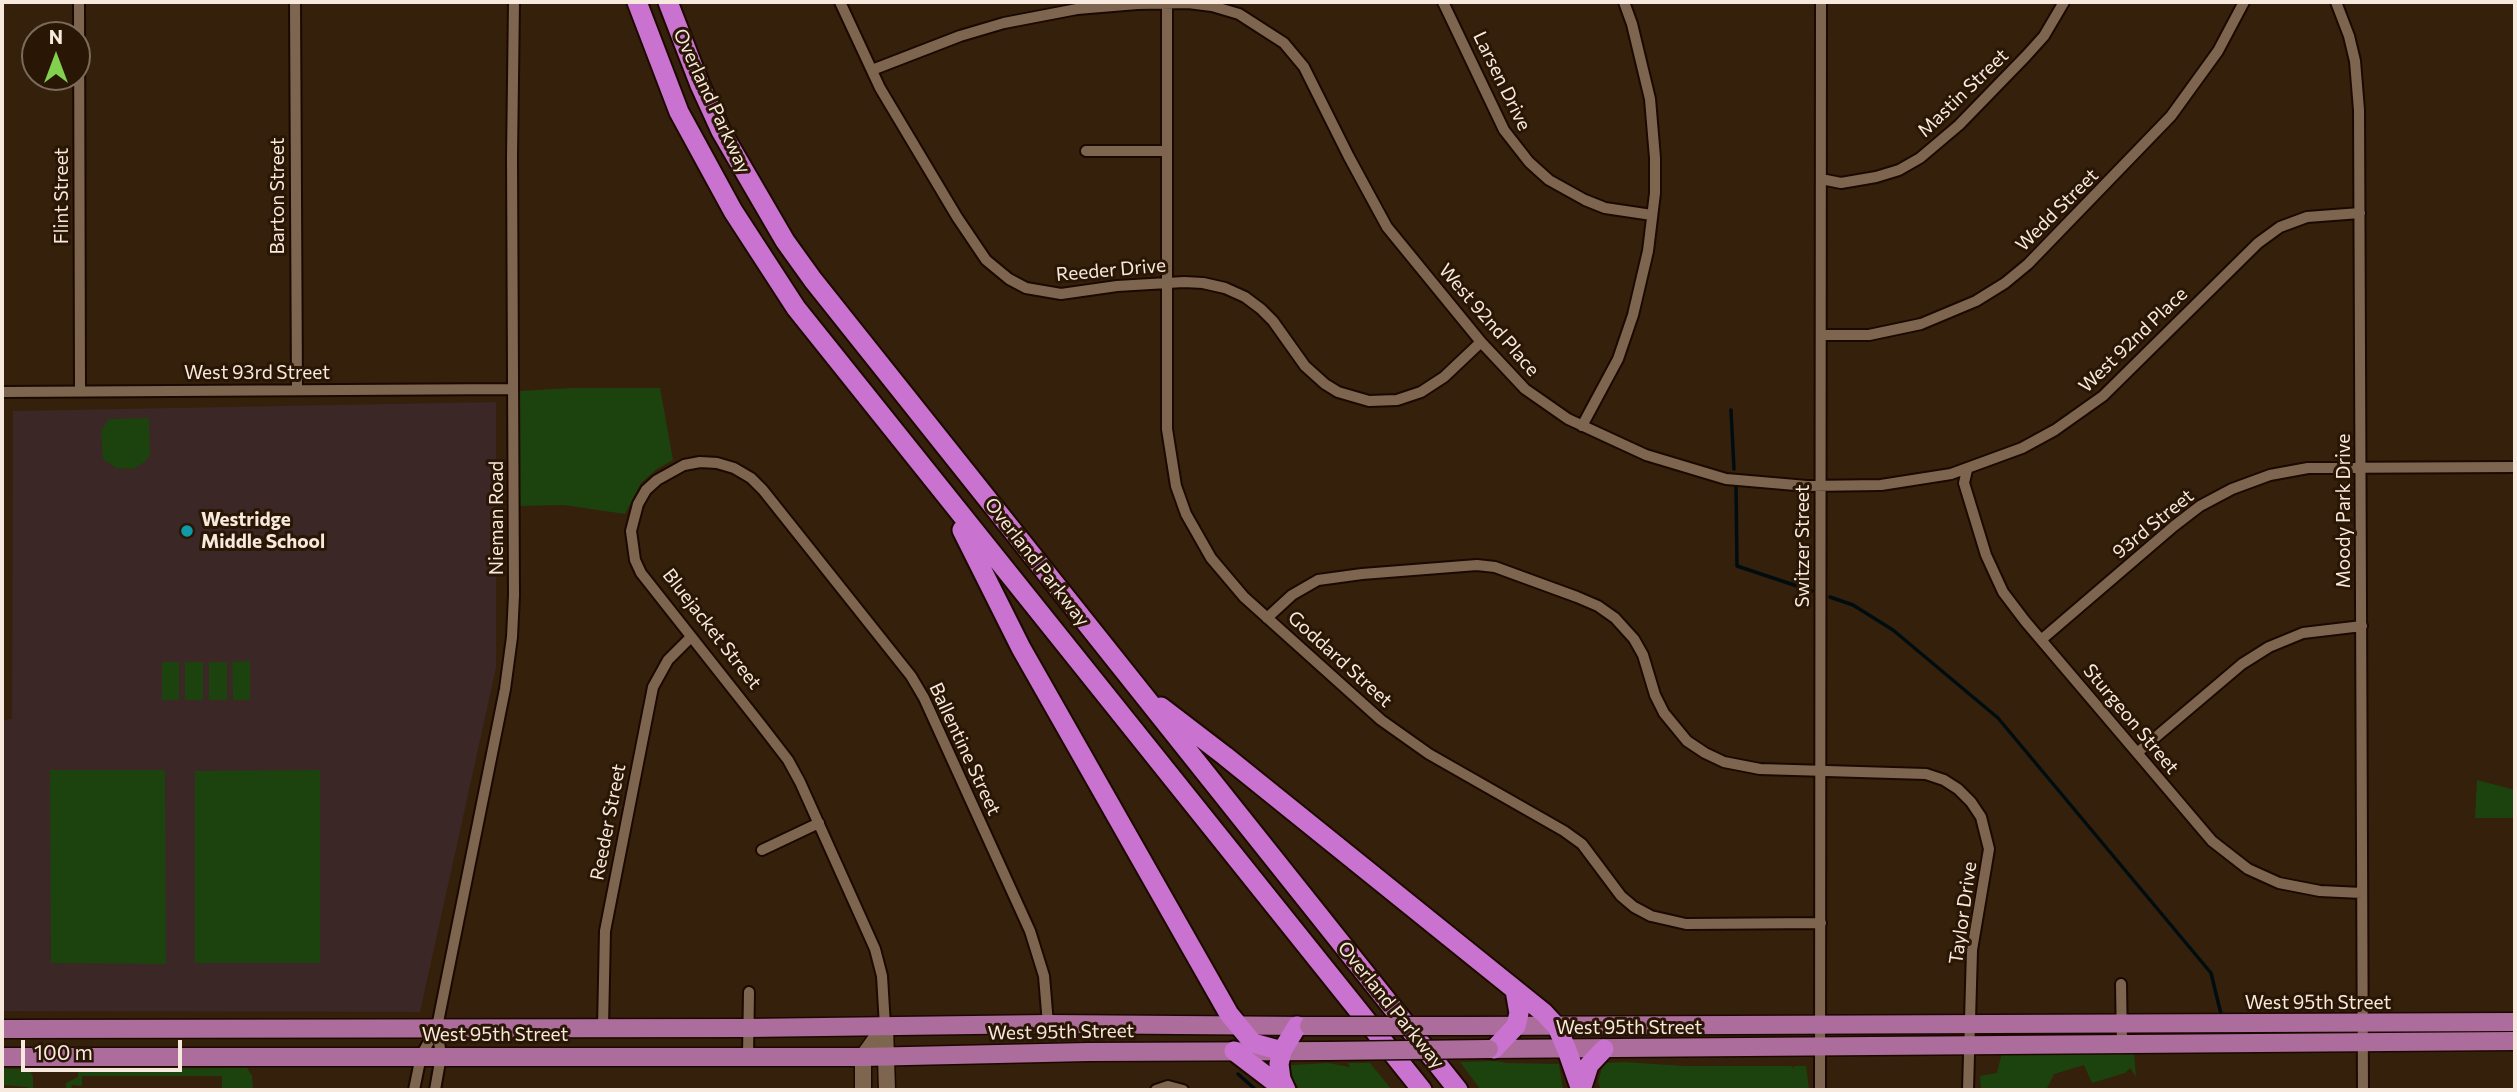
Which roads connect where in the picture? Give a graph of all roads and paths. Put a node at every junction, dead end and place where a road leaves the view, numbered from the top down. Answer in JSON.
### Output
{"nodes":[{"id":1,"x":79,"y":2,"type":"edge"},
{"id":2,"x":295,"y":2,"type":"edge"},
{"id":3,"x":514,"y":2,"type":"edge"},
{"id":4,"x":637,"y":2,"type":"edge"},
{"id":5,"x":668,"y":2,"type":"edge"},
{"id":6,"x":840,"y":2,"type":"edge"},
{"id":7,"x":1443,"y":2,"type":"edge"},
{"id":8,"x":1624,"y":2,"type":"edge"},
{"id":9,"x":1821,"y":2,"type":"edge"},
{"id":10,"x":2064,"y":2,"type":"edge"},
{"id":11,"x":2244,"y":2,"type":"edge"},
{"id":12,"x":2336,"y":2,"type":"edge"},
{"id":13,"x":1167,"y":3,"type":"edge"},
{"id":14,"x":872,"y":70,"type":"junction"},
{"id":15,"x":1086,"y":151,"type":"dead end"},
{"id":16,"x":1166,"y":151,"type":"junction"},
{"id":17,"x":1821,"y":179,"type":"junction"},
{"id":18,"x":2360,"y":213,"type":"junction"},
{"id":19,"x":1652,"y":215,"type":"junction"},
{"id":20,"x":1167,"y":283,"type":"junction"},
{"id":21,"x":1822,"y":335,"type":"junction"},
{"id":22,"x":1481,"y":342,"type":"junction"},
{"id":23,"x":513,"y":389,"type":"junction"},
{"id":24,"x":297,"y":390,"type":"junction"},
{"id":25,"x":80,"y":391,"type":"junction"},
{"id":26,"x":2,"y":392,"type":"edge"},
{"id":27,"x":1582,"y":426,"type":"junction"},
{"id":28,"x":684,"y":465,"type":"joint"},
{"id":29,"x":2361,"y":467,"type":"junction"},
{"id":30,"x":2515,"y":467,"type":"edge"},
{"id":31,"x":1967,"y":470,"type":"junction"},
{"id":32,"x":1821,"y":486,"type":"junction"},
{"id":33,"x":945,"y":494,"type":"junction"},
{"id":34,"x":1267,"y":618,"type":"junction"},
{"id":35,"x":2362,"y":626,"type":"junction"},
{"id":36,"x":691,"y":637,"type":"junction"},
{"id":37,"x":2041,"y":640,"type":"junction"},
{"id":38,"x":1138,"y":690,"type":"junction"},
{"id":39,"x":2137,"y":753,"type":"junction"},
{"id":40,"x":1821,"y":769,"type":"junction"},
{"id":41,"x":819,"y":823,"type":"junction"},
{"id":42,"x":762,"y":850,"type":"dead end"},
{"id":43,"x":2362,"y":893,"type":"junction"},
{"id":44,"x":1821,"y":923,"type":"junction"},
{"id":45,"x":2121,"y":984,"type":"dead end"},
{"id":46,"x":1515,"y":990,"type":"junction"},
{"id":47,"x":749,"y":992,"type":"dead end"},
{"id":48,"x":2515,"y":1022,"type":"edge"},
{"id":49,"x":2363,"y":1023,"type":"junction"},
{"id":50,"x":1048,"y":1024,"type":"junction"},
{"id":51,"x":2121,"y":1024,"type":"junction"},
{"id":52,"x":1236,"y":1025,"type":"junction"},
{"id":53,"x":1969,"y":1025,"type":"junction"},
{"id":54,"x":885,"y":1026,"type":"junction"},
{"id":55,"x":1303,"y":1026,"type":"junction"},
{"id":56,"x":1516,"y":1026,"type":"junction"},
{"id":57,"x":1820,"y":1026,"type":"junction"},
{"id":58,"x":437,"y":1027,"type":"junction"},
{"id":59,"x":603,"y":1027,"type":"junction"},
{"id":60,"x":748,"y":1027,"type":"junction"},
{"id":61,"x":1557,"y":1027,"type":"junction"},
{"id":62,"x":2,"y":1029,"type":"edge"},
{"id":63,"x":2261,"y":1033,"type":"junction"},
{"id":64,"x":2515,"y":1041,"type":"edge"},
{"id":65,"x":2363,"y":1042,"type":"junction"},
{"id":66,"x":2122,"y":1043,"type":"junction"},
{"id":67,"x":1969,"y":1044,"type":"junction"},
{"id":68,"x":1820,"y":1048,"type":"junction"},
{"id":69,"x":1491,"y":1049,"type":"junction"},
{"id":70,"x":1567,"y":1049,"type":"junction"},
{"id":71,"x":1604,"y":1049,"type":"junction"},
{"id":72,"x":1234,"y":1051,"type":"junction"},
{"id":73,"x":1282,"y":1051,"type":"junction"},
{"id":74,"x":421,"y":1056,"type":"junction"},
{"id":75,"x":442,"y":1056,"type":"junction"},
{"id":76,"x":748,"y":1056,"type":"junction"},
{"id":77,"x":863,"y":1056,"type":"junction"},
{"id":78,"x":887,"y":1056,"type":"junction"},
{"id":79,"x":2,"y":1058,"type":"edge"},
{"id":80,"x":414,"y":1090,"type":"edge"},
{"id":81,"x":435,"y":1090,"type":"edge"},
{"id":82,"x":863,"y":1090,"type":"edge"},
{"id":83,"x":887,"y":1090,"type":"edge"},
{"id":84,"x":1156,"y":1090,"type":"edge"},
{"id":85,"x":1183,"y":1090,"type":"edge"},
{"id":86,"x":1285,"y":1090,"type":"edge"},
{"id":87,"x":1422,"y":1090,"type":"edge"},
{"id":88,"x":1458,"y":1090,"type":"edge"},
{"id":89,"x":1581,"y":1090,"type":"edge"},
{"id":90,"x":1820,"y":1090,"type":"edge"},
{"id":91,"x":1968,"y":1090,"type":"edge"},
{"id":92,"x":2363,"y":1090,"type":"edge"}],
"edges":[{"from":1,"to":25,"type":"street","name":"Flint Street"},
{"from":2,"to":24,"type":"street","name":"Barton Street"},
{"from":3,"to":23,"type":"street","name":"Nieman Road"},
{"from":4,"to":33,"type":"highway","name":"Overland Parkway"},
{"from":5,"to":38,"type":"highway","name":"Overland Parkway"},
{"from":6,"to":14,"type":"street","name":"Reeder Drive"},
{"from":7,"to":19,"type":"street","name":"Larsen Drive"},
{"from":8,"to":19,"type":"street"},
{"from":9,"to":17,"type":"street","name":"Switzer Street"},
{"from":10,"to":17,"type":"street","name":"Mastin Street"},
{"from":11,"to":21,"type":"street","name":"Wedd Street"},
{"from":12,"to":18,"type":"street","name":"Moody Park Drive"},
{"from":13,"to":14,"type":"street","name":"West 92nd Place"},
{"from":13,"to":16,"type":"street","name":"Goddard Street"},
{"from":13,"to":22,"type":"street","name":"West 92nd Place"},
{"from":14,"to":20,"type":"street","name":"Reeder Drive"},
{"from":15,"to":16,"type":"street"},
{"from":16,"to":20,"type":"street","name":"Goddard Street"},
{"from":17,"to":21,"type":"street","name":"Switzer Street"},
{"from":18,"to":29,"type":"street","name":"Moody Park Drive"},
{"from":18,"to":31,"type":"street","name":"West 92nd Place"},
{"from":19,"to":27,"type":"street"},
{"from":20,"to":22,"type":"street","name":"Reeder Drive"},
{"from":20,"to":34,"type":"street","name":"Goddard Street"},
{"from":21,"to":32,"type":"street","name":"Switzer Street"},
{"from":22,"to":27,"type":"street","name":"West 92nd Place"},
{"from":23,"to":24,"type":"street","name":"West 93rd Street"},
{"from":23,"to":58,"type":"street","name":"Nieman Road"},
{"from":24,"to":25,"type":"street","name":"West 93rd Street"},
{"from":25,"to":26,"type":"street","name":"West 93rd Street"},
{"from":27,"to":32,"type":"street","name":"West 92nd Place"},
{"from":28,"to":36,"type":"street","name":"Bluejacket Street"},
{"from":28,"to":50,"type":"street","name":"Ballentine Street"},
{"from":29,"to":30,"type":"street","name":"93rd Street"},
{"from":29,"to":35,"type":"street","name":"Moody Park Drive"},
{"from":29,"to":37,"type":"street","name":"93rd Street"},
{"from":31,"to":32,"type":"street","name":"West 92nd Place"},
{"from":31,"to":37,"type":"street","name":"Sturgeon Street"},
{"from":32,"to":40,"type":"street","name":"Switzer Street"},
{"from":33,"to":52,"type":"highway"},
{"from":33,"to":87,"type":"highway","name":"Overland Parkway"},
{"from":34,"to":40,"type":"street","name":"Taylor Drive"},
{"from":34,"to":44,"type":"street","name":"Goddard Street"},
{"from":35,"to":39,"type":"street"},
{"from":35,"to":43,"type":"street","name":"Moody Park Drive"},
{"from":36,"to":41,"type":"street","name":"Bluejacket Street"},
{"from":36,"to":59,"type":"street","name":"Reeder Street"},
{"from":37,"to":39,"type":"street","name":"Sturgeon Street"},
{"from":38,"to":46,"type":"highway"},
{"from":38,"to":88,"type":"highway","name":"Overland Parkway"},
{"from":39,"to":43,"type":"street","name":"Sturgeon Street"},
{"from":40,"to":44,"type":"street","name":"Switzer Street"},
{"from":40,"to":53,"type":"street","name":"Taylor Drive"},
{"from":41,"to":42,"type":"street"},
{"from":41,"to":54,"type":"street","name":"Bluejacket Street"},
{"from":43,"to":49,"type":"street","name":"Moody Park Drive"},
{"from":44,"to":57,"type":"street","name":"Switzer Street"},
{"from":45,"to":51,"type":"street"},
{"from":46,"to":56,"type":"highway"},
{"from":46,"to":61,"type":"highway"},
{"from":47,"to":60,"type":"street"},
{"from":48,"to":49,"type":"main road","name":"West 95th Street"},
{"from":49,"to":63,"type":"main road","name":"West 95th Street"},
{"from":49,"to":65,"type":"street","name":"Moody Park Drive"},
{"from":50,"to":52,"type":"main road","name":"West 95th Street"},
{"from":50,"to":54,"type":"main road","name":"West 95th Street"},
{"from":51,"to":53,"type":"main road","name":"West 95th Street"},
{"from":51,"to":63,"type":"main road","name":"West 95th Street"},
{"from":51,"to":66,"type":"street"},
{"from":52,"to":55,"type":"main road","name":"West 95th Street"},
{"from":52,"to":73,"type":"highway"},
{"from":53,"to":57,"type":"main road","name":"West 95th Street"},
{"from":53,"to":67,"type":"street","name":"Taylor Drive"},
{"from":54,"to":60,"type":"main road","name":"West 95th Street"},
{"from":54,"to":77,"type":"street"},
{"from":54,"to":78,"type":"street","name":"Bluejacket Street"},
{"from":55,"to":56,"type":"main road","name":"West 95th Street","bridge":true},
{"from":55,"to":73,"type":"highway"},
{"from":56,"to":61,"type":"main road","name":"West 95th Street"},
{"from":56,"to":69,"type":"highway"},
{"from":57,"to":61,"type":"main road","name":"West 95th Street"},
{"from":57,"to":68,"type":"street","name":"Switzer Street"},
{"from":58,"to":59,"type":"main road","name":"West 95th Street"},
{"from":58,"to":62,"type":"main road","name":"West 95th Street"},
{"from":58,"to":74,"type":"street","name":"Nieman Road"},
{"from":58,"to":75,"type":"street","name":"Nieman Road"},
{"from":59,"to":60,"type":"main road","name":"West 95th Street"},
{"from":60,"to":76,"type":"street"},
{"from":61,"to":70,"type":"highway"},
{"from":63,"to":65,"type":"main road","name":"West 95th Street"},
{"from":63,"to":66,"type":"main road","name":"West 95th Street"},
{"from":64,"to":65,"type":"main road","name":"West 95th Street"},
{"from":65,"to":92,"type":"street","name":"Moody Park Drive"},
{"from":66,"to":67,"type":"main road","name":"West 95th Street"},
{"from":67,"to":68,"type":"main road","name":"West 95th Street"},
{"from":67,"to":91,"type":"street","name":"Taylor Drive"},
{"from":68,"to":71,"type":"main road","name":"West 95th Street"},
{"from":68,"to":90,"type":"street","name":"Switzer Street"},
{"from":69,"to":70,"type":"main road","name":"West 95th Street"},
{"from":69,"to":73,"type":"main road","name":"West 95th Street","bridge":true},
{"from":70,"to":71,"type":"main road","name":"West 95th Street"},
{"from":70,"to":89,"type":"highway"},
{"from":71,"to":89,"type":"highway"},
{"from":72,"to":73,"type":"main road","name":"West 95th Street"},
{"from":72,"to":78,"type":"main road","name":"West 95th Street"},
{"from":72,"to":86,"type":"highway"},
{"from":73,"to":86,"type":"highway"},
{"from":74,"to":75,"type":"main road","name":"West 95th Street"},
{"from":74,"to":79,"type":"main road","name":"West 95th Street"},
{"from":74,"to":80,"type":"street","name":"Nieman Road"},
{"from":75,"to":76,"type":"main road","name":"West 95th Street"},
{"from":75,"to":81,"type":"street","name":"Nieman Road"},
{"from":76,"to":77,"type":"main road","name":"West 95th Street"},
{"from":77,"to":78,"type":"main road","name":"West 95th Street"},
{"from":77,"to":82,"type":"street"},
{"from":78,"to":83,"type":"street","name":"Bluejacket Street"},
{"from":84,"to":85,"type":"street"}]}
